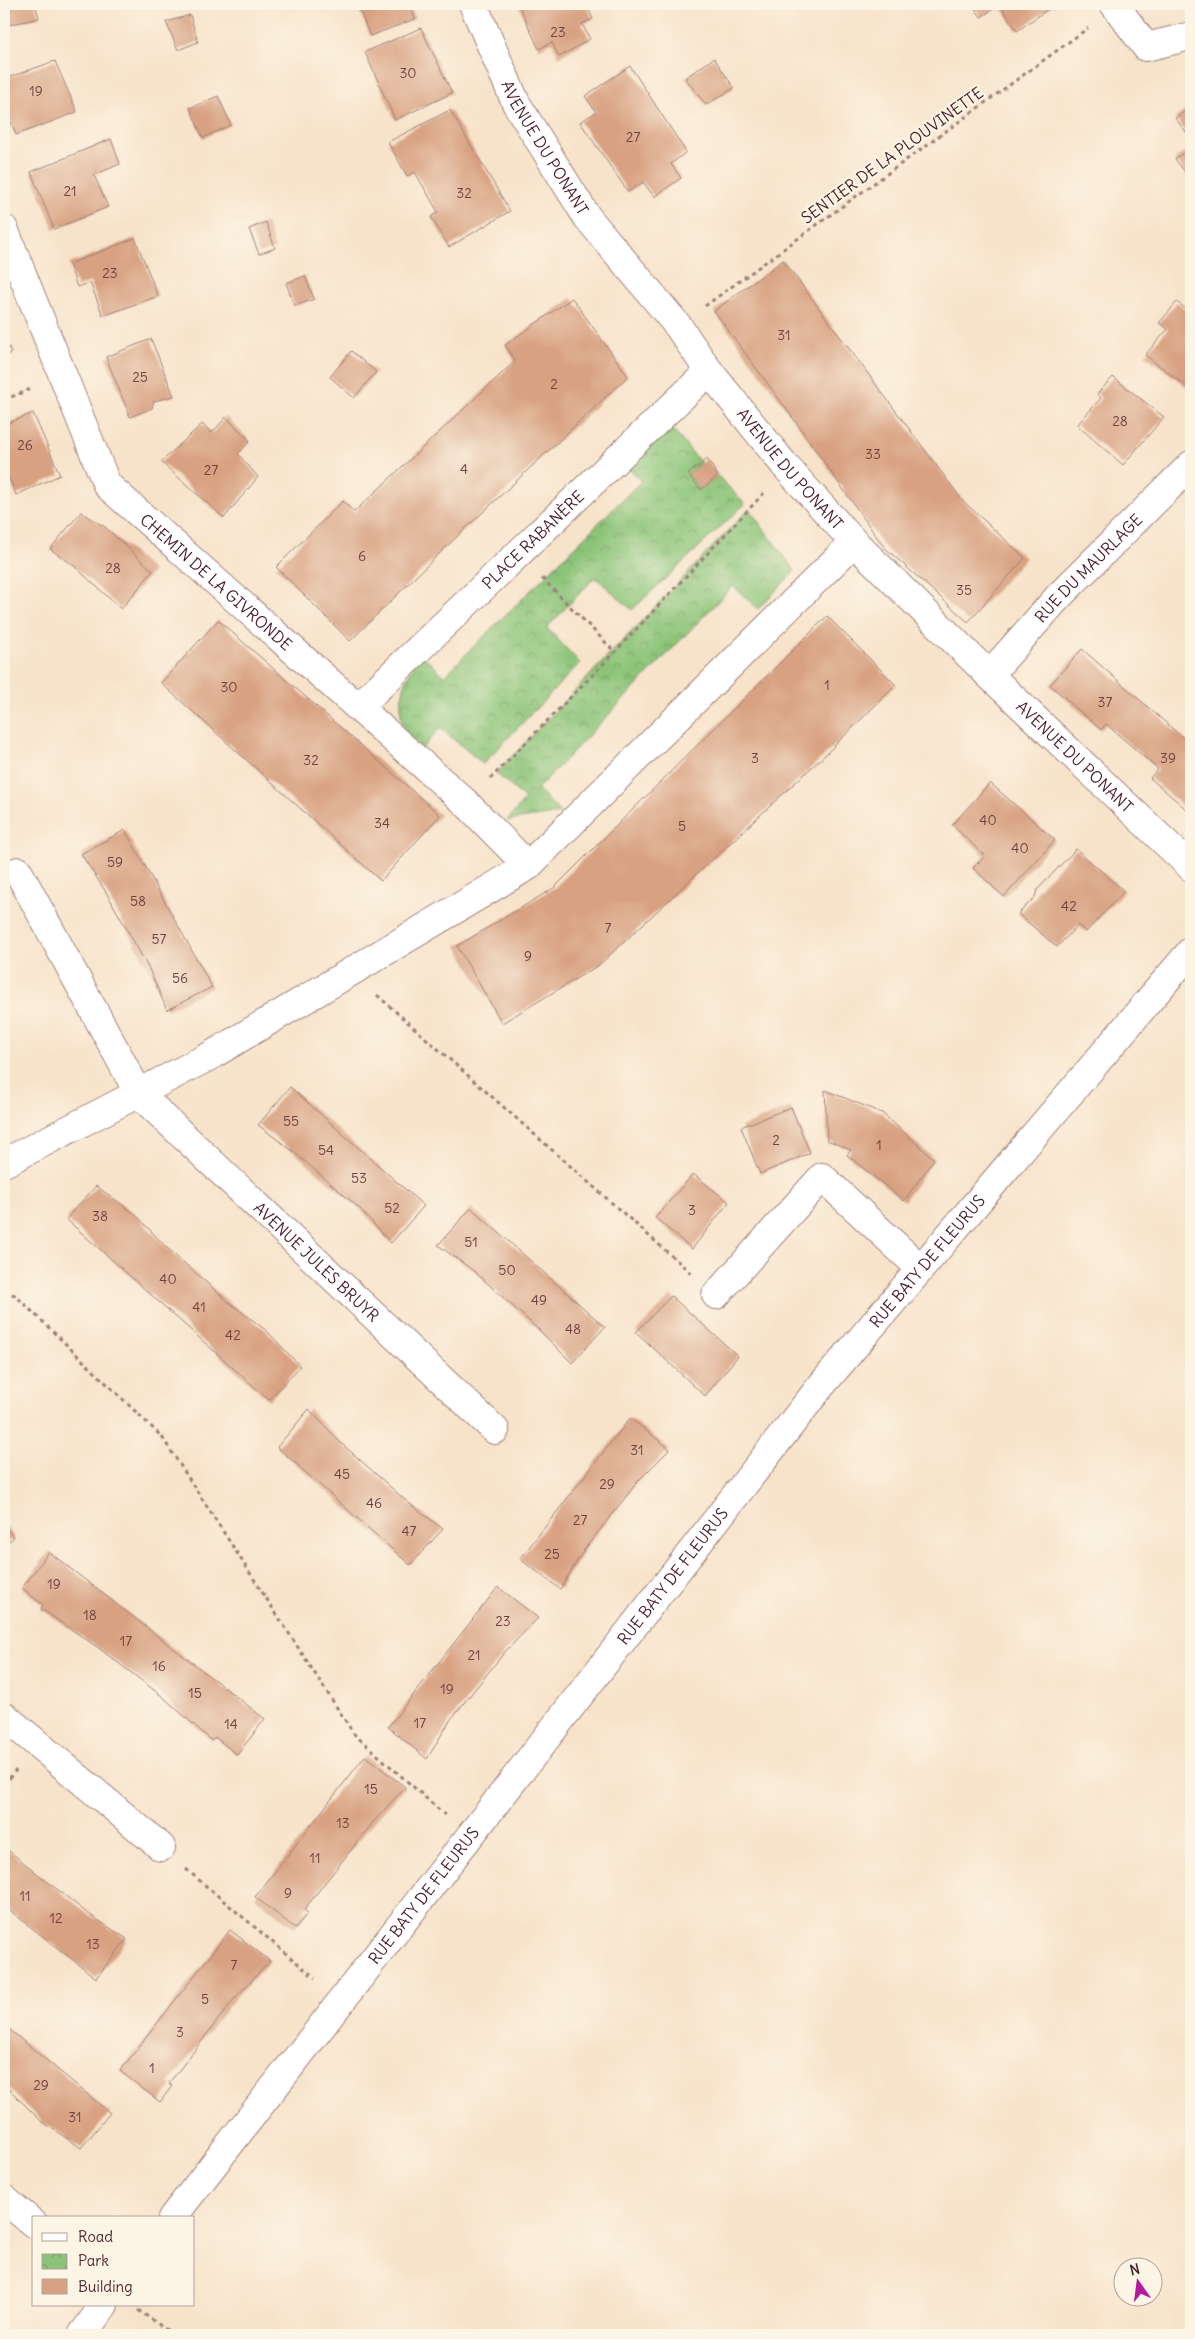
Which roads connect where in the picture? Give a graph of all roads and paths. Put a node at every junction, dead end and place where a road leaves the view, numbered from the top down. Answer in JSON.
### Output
{"nodes":[{"id":1,"x":473,"y":4,"type":"edge"},
{"id":2,"x":1115,"y":5,"type":"edge"},
{"id":3,"x":1191,"y":36,"type":"edge"},
{"id":4,"x":4,"y":229,"type":"edge"},
{"id":5,"x":678,"y":326,"type":"junction"},
{"id":6,"x":709,"y":371,"type":"junction"},
{"id":7,"x":1191,"y":465,"type":"edge"},
{"id":8,"x":787,"y":468,"type":"junction"},
{"id":9,"x":854,"y":542,"type":"junction"},
{"id":10,"x":517,"y":553,"type":"junction"},
{"id":11,"x":615,"y":652,"type":"junction"},
{"id":12,"x":988,"y":675,"type":"junction"},
{"id":13,"x":358,"y":707,"type":"junction"},
{"id":14,"x":466,"y":803,"type":"junction"},
{"id":15,"x":528,"y":866,"type":"junction"},
{"id":16,"x":1191,"y":867,"type":"edge"},
{"id":17,"x":18,"y":870,"type":"dead end"},
{"id":18,"x":1191,"y":951,"type":"edge"},
{"id":19,"x":351,"y":972,"type":"junction"},
{"id":20,"x":139,"y":1094,"type":"junction"},
{"id":21,"x":4,"y":1164,"type":"edge"},
{"id":22,"x":920,"y":1268,"type":"junction"},
{"id":23,"x":4,"y":1292,"type":"edge"},
{"id":24,"x":716,"y":1295,"type":"joint"},
{"id":25,"x":495,"y":1430,"type":"dead end"},
{"id":26,"x":4,"y":1716,"type":"edge"},
{"id":27,"x":470,"y":1836,"type":"junction"},
{"id":28,"x":161,"y":1847,"type":"joint"},
{"id":29,"x":341,"y":2001,"type":"junction"},
{"id":30,"x":4,"y":2199,"type":"edge"},
{"id":31,"x":174,"y":2216,"type":"edge"},
{"id":32,"x":32,"y":2222,"type":"edge"},
{"id":33,"x":103,"y":2306,"type":"edge"},
{"id":34,"x":132,"y":2306,"type":"edge"},
{"id":35,"x":82,"y":2335,"type":"edge"},
{"id":36,"x":174,"y":2335,"type":"edge"}],
"edges":[{"from":1,"to":5,"type":"street","name":"AVENUE DU PONANT"},
{"from":2,"to":3,"type":"street"},
{"from":2,"to":5,"type":"path","name":"SENTIER DE LA PLOUVINETTE"},
{"from":4,"to":13,"type":"street","name":"CHEMIN DE LA GIVRONDE"},
{"from":5,"to":6,"type":"street","name":"AVENUE DU PONANT"},
{"from":6,"to":8,"type":"street","name":"AVENUE DU PONANT"},
{"from":6,"to":10,"type":"street","name":"PLACE RABANÈRE"},
{"from":7,"to":12,"type":"street","name":"RUE DU MAURLAGE"},
{"from":8,"to":9,"type":"street","name":"AVENUE DU PONANT"},
{"from":8,"to":11,"type":"path"},
{"from":9,"to":12,"type":"street","name":"AVENUE DU PONANT"},
{"from":9,"to":15,"type":"street"},
{"from":10,"to":11,"type":"path"},
{"from":10,"to":13,"type":"street","name":"PLACE RABANÈRE"},
{"from":11,"to":14,"type":"path"},
{"from":12,"to":16,"type":"street","name":"AVENUE DU PONANT"},
{"from":13,"to":14,"type":"street","name":"CHEMIN DE LA GIVRONDE"},
{"from":14,"to":15,"type":"street","name":"CHEMIN DE LA GIVRONDE"},
{"from":15,"to":19,"type":"street"},
{"from":17,"to":20,"type":"street","name":"AVENUE JULES BRUYR"},
{"from":18,"to":22,"type":"street","name":"RUE BATY DE FLEURUS"},
{"from":19,"to":20,"type":"street"},
{"from":19,"to":24,"type":"path"},
{"from":20,"to":21,"type":"street"},
{"from":20,"to":25,"type":"street","name":"AVENUE JULES BRUYR"},
{"from":22,"to":24,"type":"street"},
{"from":22,"to":27,"type":"street","name":"RUE BATY DE FLEURUS"},
{"from":23,"to":27,"type":"path"},
{"from":26,"to":28,"type":"street"},
{"from":27,"to":29,"type":"street","name":"RUE BATY DE FLEURUS"},
{"from":28,"to":29,"type":"path"},
{"from":29,"to":31,"type":"street","name":"RUE BATY DE FLEURUS"},
{"from":30,"to":32,"type":"street"},
{"from":33,"to":35,"type":"street"},
{"from":34,"to":36,"type":"path"}]}
